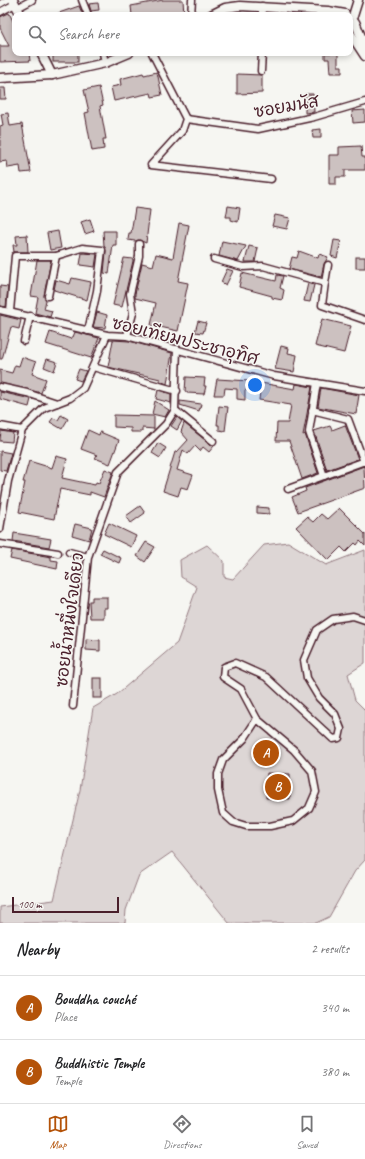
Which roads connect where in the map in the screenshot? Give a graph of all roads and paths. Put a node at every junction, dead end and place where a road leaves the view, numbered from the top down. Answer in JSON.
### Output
{"nodes":[{"id":1,"x":7,"y":0,"type":"edge"},
{"id":2,"x":32,"y":0,"type":"edge"},
{"id":3,"x":82,"y":0,"type":"edge"},
{"id":4,"x":192,"y":0,"type":"edge"},
{"id":5,"x":357,"y":0,"type":"edge"},
{"id":6,"x":240,"y":3,"type":"edge"},
{"id":7,"x":0,"y":4,"type":"edge"},
{"id":8,"x":262,"y":6,"type":"junction"},
{"id":9,"x":17,"y":7,"type":"edge"},
{"id":10,"x":0,"y":12,"type":"edge"},
{"id":11,"x":87,"y":12,"type":"edge"},
{"id":12,"x":191,"y":12,"type":"edge"},
{"id":13,"x":217,"y":12,"type":"edge"},
{"id":14,"x":262,"y":12,"type":"edge"},
{"id":15,"x":307,"y":12,"type":"edge"},
{"id":16,"x":352,"y":12,"type":"edge"},
{"id":17,"x":353,"y":25,"type":"edge"},
{"id":18,"x":353,"y":38,"type":"edge"},
{"id":19,"x":365,"y":46,"type":"edge"},
{"id":20,"x":42,"y":56,"type":"edge"},
{"id":21,"x":104,"y":56,"type":"edge"},
{"id":22,"x":122,"y":56,"type":"edge"},
{"id":23,"x":154,"y":56,"type":"edge"},
{"id":24,"x":262,"y":56,"type":"edge"},
{"id":25,"x":365,"y":56,"type":"edge"},
{"id":26,"x":105,"y":63,"type":"junction"},
{"id":27,"x":261,"y":71,"type":"dead end"},
{"id":28,"x":52,"y":75,"type":"junction"},
{"id":29,"x":0,"y":78,"type":"edge"},
{"id":30,"x":365,"y":102,"type":"edge"},
{"id":31,"x":186,"y":119,"type":"junction"},
{"id":32,"x":271,"y":179,"type":"dead end"},
{"id":33,"x":139,"y":244,"type":"dead end"},
{"id":34,"x":56,"y":256,"type":"junction"},
{"id":35,"x":214,"y":259,"type":"dead end"},
{"id":36,"x":328,"y":265,"type":"dead end"},
{"id":37,"x":325,"y":283,"type":"junction"},
{"id":38,"x":48,"y":296,"type":"dead end"},
{"id":39,"x":0,"y":310,"type":"edge"},
{"id":40,"x":10,"y":312,"type":"junction"},
{"id":41,"x":30,"y":316,"type":"junction"},
{"id":42,"x":365,"y":320,"type":"edge"},
{"id":43,"x":88,"y":331,"type":"junction"},
{"id":44,"x":107,"y":335,"type":"junction"},
{"id":45,"x":127,"y":336,"type":"junction"},
{"id":46,"x":24,"y":341,"type":"dead end"},
{"id":47,"x":177,"y":349,"type":"junction"},
{"id":48,"x":92,"y":367,"type":"junction"},
{"id":49,"x":317,"y":383,"type":"junction"},
{"id":50,"x":0,"y":387,"type":"edge"},
{"id":51,"x":177,"y":391,"type":"junction"},
{"id":52,"x":365,"y":391,"type":"edge"},
{"id":53,"x":57,"y":403,"type":"junction"},
{"id":54,"x":175,"y":410,"type":"junction"},
{"id":55,"x":312,"y":410,"type":"junction"},
{"id":56,"x":0,"y":426,"type":"edge"},
{"id":57,"x":22,"y":430,"type":"junction"},
{"id":58,"x":213,"y":441,"type":"dead end"},
{"id":59,"x":364,"y":462,"type":"edge"},
{"id":60,"x":324,"y":476,"type":"junction"},
{"id":61,"x":288,"y":490,"type":"dead end"},
{"id":62,"x":1,"y":514,"type":"edge"},
{"id":63,"x":0,"y":529,"type":"edge"},
{"id":64,"x":0,"y":544,"type":"edge"},
{"id":65,"x":69,"y":552,"type":"dead end"},
{"id":66,"x":58,"y":553,"type":"dead end"},
{"id":67,"x":88,"y":558,"type":"junction"},
{"id":68,"x":365,"y":620,"type":"edge"},
{"id":69,"x":74,"y":706,"type":"dead end"},
{"id":70,"x":257,"y":719,"type":"junction"}],
"edges":[{"from":1,"to":7,"type":"street"},
{"from":2,"to":9,"type":"street"},
{"from":3,"to":11,"type":"street"},
{"from":4,"to":12,"type":"street"},
{"from":5,"to":16,"type":"street"},
{"from":6,"to":8,"type":"street"},
{"from":6,"to":13,"type":"street"},
{"from":8,"to":14,"type":"street"},
{"from":8,"to":15,"type":"street"},
{"from":9,"to":10,"type":"street"},
{"from":17,"to":19,"type":"street"},
{"from":18,"to":25,"type":"street"},
{"from":20,"to":28,"type":"street"},
{"from":21,"to":26,"type":"street"},
{"from":22,"to":26,"type":"street"},
{"from":23,"to":31,"type":"street"},
{"from":24,"to":27,"type":"street"},
{"from":26,"to":28,"type":"street"},
{"from":28,"to":29,"type":"street"},
{"from":30,"to":31,"type":"street","name":"ซอยมนัส"},
{"from":31,"to":32,"type":"street"},
{"from":33,"to":45,"type":"street"},
{"from":34,"to":38,"type":"street"},
{"from":34,"to":40,"type":"street"},
{"from":34,"to":43,"type":"street"},
{"from":35,"to":37,"type":"street"},
{"from":36,"to":37,"type":"street"},
{"from":37,"to":42,"type":"street"},
{"from":39,"to":40,"type":"street","name":"ซอยเทียมประชาอุทิศ"},
{"from":40,"to":41,"type":"street","name":"ซอยเทียมประชาอุทิศ"},
{"from":41,"to":43,"type":"street","name":"ซอยเทียมประชาอุทิศ"},
{"from":41,"to":46,"type":"street"},
{"from":43,"to":44,"type":"street","name":"ซอยเทียมประชาอุทิศ"},
{"from":44,"to":45,"type":"street","name":"ซอยเทียมประชาอุทิศ"},
{"from":44,"to":48,"type":"street"},
{"from":45,"to":47,"type":"street","name":"ซอยเทียมประชาอุทิศ"},
{"from":47,"to":49,"type":"street","name":"ซอยเทียมประชาอุทิศ"},
{"from":47,"to":51,"type":"street","name":"ซอยน้ำหนึ่งใจเดียว"},
{"from":48,"to":51,"type":"street"},
{"from":48,"to":53,"type":"street"},
{"from":49,"to":52,"type":"street","name":"ซอยเทียมประชาอุทิศ"},
{"from":49,"to":55,"type":"street"},
{"from":50,"to":53,"type":"street"},
{"from":51,"to":54,"type":"street","name":"ซอยน้ำหนึ่งใจเดียว"},
{"from":53,"to":57,"type":"street"},
{"from":54,"to":58,"type":"street"},
{"from":54,"to":67,"type":"street","name":"ซอยน้ำหนึ่งใจเดียว"},
{"from":55,"to":59,"type":"street"},
{"from":55,"to":60,"type":"street"},
{"from":56,"to":57,"type":"street"},
{"from":57,"to":62,"type":"street"},
{"from":59,"to":60,"type":"street"},
{"from":60,"to":61,"type":"street"},
{"from":62,"to":63,"type":"street"},
{"from":64,"to":66,"type":"street"},
{"from":65,"to":67,"type":"street"},
{"from":67,"to":69,"type":"street","name":"ซอยน้ำหนึ่งใจเดียว"},
{"from":68,"to":70,"type":"street"},
{"from":70,"to":70,"type":"street"}]}
